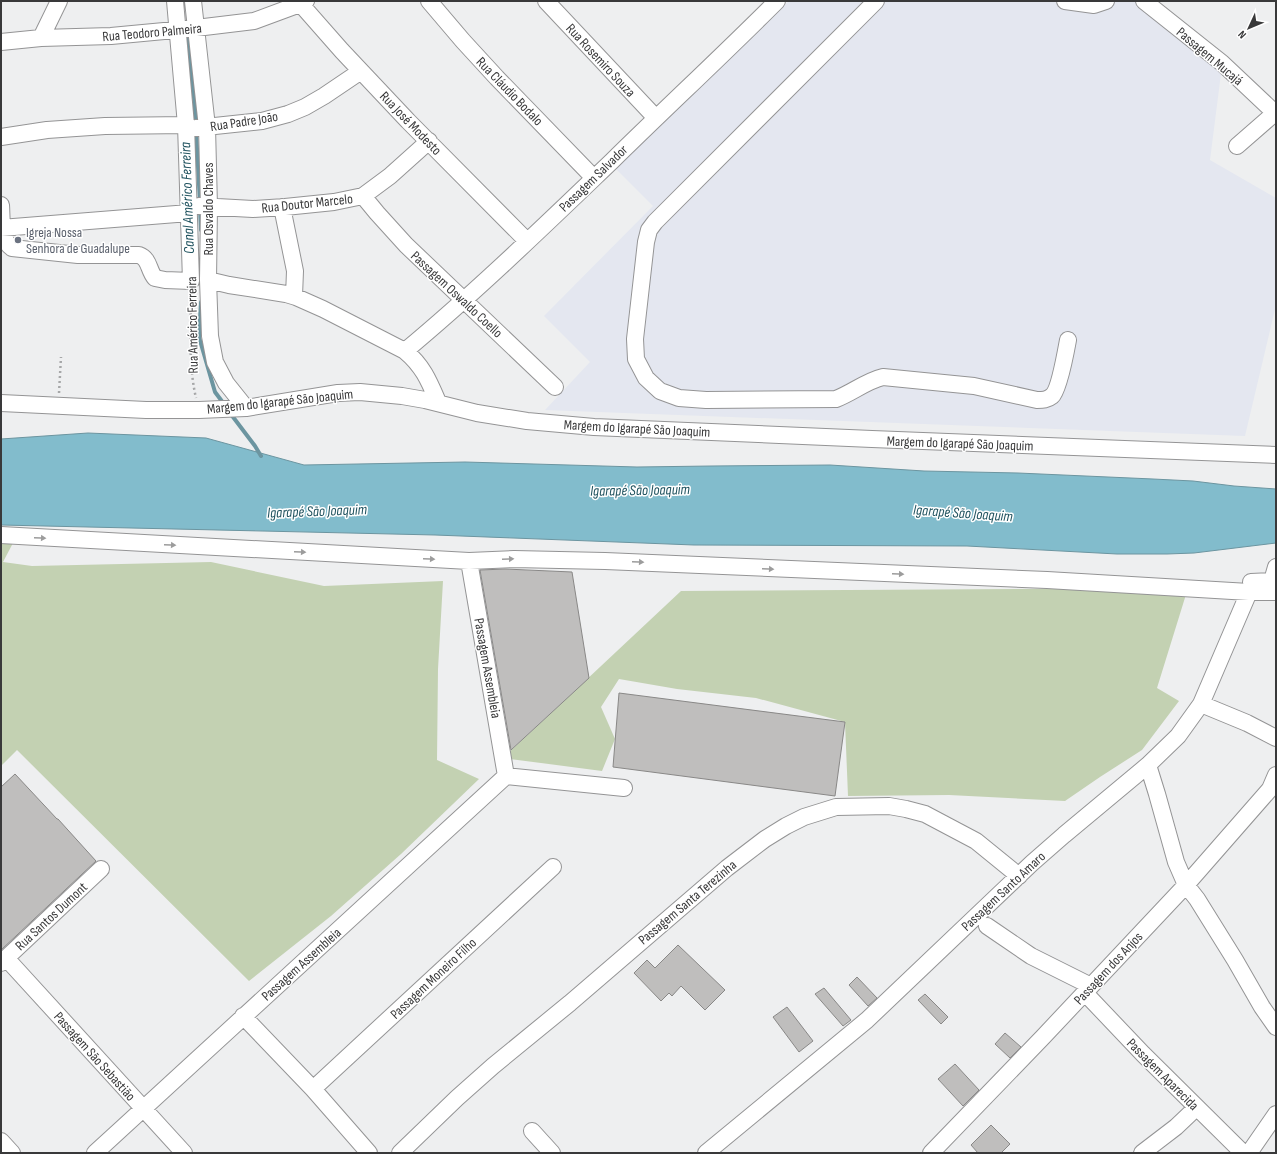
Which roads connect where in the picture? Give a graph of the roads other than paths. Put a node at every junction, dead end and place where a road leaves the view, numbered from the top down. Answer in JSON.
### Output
{"nodes":[{"id":1,"x":59,"y":1,"type":"edge"},
{"id":2,"x":175,"y":1,"type":"edge"},
{"id":3,"x":193,"y":1,"type":"edge"},
{"id":4,"x":429,"y":1,"type":"edge"},
{"id":5,"x":546,"y":1,"type":"edge"},
{"id":6,"x":777,"y":1,"type":"edge"},
{"id":7,"x":876,"y":1,"type":"edge"},
{"id":8,"x":1065,"y":1,"type":"edge"},
{"id":9,"x":1106,"y":1,"type":"edge"},
{"id":10,"x":1144,"y":1,"type":"edge"},
{"id":11,"x":301,"y":2,"type":"edge"},
{"id":12,"x":187,"y":29,"type":"junction"},
{"id":13,"x":41,"y":38,"type":"junction"},
{"id":14,"x":1,"y":42,"type":"edge"},
{"id":15,"x":361,"y":71,"type":"junction"},
{"id":16,"x":1276,"y":112,"type":"edge"},
{"id":17,"x":656,"y":118,"type":"junction"},
{"id":18,"x":195,"y":127,"type":"junction"},
{"id":19,"x":1,"y":137,"type":"edge"},
{"id":20,"x":429,"y":141,"type":"junction"},
{"id":21,"x":1237,"y":146,"type":"dead end"},
{"id":22,"x":594,"y":178,"type":"junction"},
{"id":23,"x":363,"y":196,"type":"junction"},
{"id":24,"x":1,"y":205,"type":"edge"},
{"id":25,"x":282,"y":207,"type":"junction"},
{"id":26,"x":197,"y":208,"type":"junction"},
{"id":27,"x":2,"y":228,"type":"edge"},
{"id":28,"x":527,"y":241,"type":"junction"},
{"id":29,"x":208,"y":280,"type":"junction"},
{"id":30,"x":294,"y":296,"type":"junction"},
{"id":31,"x":464,"y":300,"type":"junction"},
{"id":32,"x":1068,"y":340,"type":"dead end"},
{"id":33,"x":405,"y":351,"type":"junction"},
{"id":34,"x":555,"y":387,"type":"dead end"},
{"id":35,"x":438,"y":402,"type":"junction"},
{"id":36,"x":1,"y":403,"type":"edge"},
{"id":37,"x":246,"y":408,"type":"junction"},
{"id":38,"x":1276,"y":455,"type":"edge"},
{"id":39,"x":1,"y":536,"type":"edge"},
{"id":40,"x":469,"y":561,"type":"junction"},
{"id":41,"x":1276,"y":567,"type":"edge"},
{"id":42,"x":1226,"y":590,"type":"junction"},
{"id":43,"x":1249,"y":592,"type":"junction"},
{"id":44,"x":1276,"y":592,"type":"edge"},
{"id":45,"x":1201,"y":704,"type":"junction"},
{"id":46,"x":1276,"y":738,"type":"edge"},
{"id":47,"x":1148,"y":765,"type":"junction"},
{"id":48,"x":506,"y":776,"type":"junction"},
{"id":49,"x":1274,"y":787,"type":"edge"},
{"id":50,"x":624,"y":788,"type":"dead end"},
{"id":51,"x":553,"y":867,"type":"dead end"},
{"id":52,"x":102,"y":869,"type":"dead end"},
{"id":53,"x":1019,"y":876,"type":"junction"},
{"id":54,"x":1186,"y":885,"type":"junction"},
{"id":55,"x":987,"y":926,"type":"dead end"},
{"id":56,"x":4,"y":961,"type":"edge"},
{"id":57,"x":1088,"y":989,"type":"junction"},
{"id":58,"x":243,"y":1016,"type":"junction"},
{"id":59,"x":1276,"y":1027,"type":"edge"},
{"id":60,"x":313,"y":1089,"type":"junction"},
{"id":61,"x":1196,"y":1108,"type":"junction"},
{"id":62,"x":143,"y":1109,"type":"junction"},
{"id":63,"x":1276,"y":1114,"type":"edge"},
{"id":64,"x":532,"y":1131,"type":"dead end"},
{"id":65,"x":1,"y":1141,"type":"edge"},
{"id":66,"x":12,"y":1153,"type":"edge"},
{"id":67,"x":95,"y":1153,"type":"edge"},
{"id":68,"x":184,"y":1153,"type":"edge"},
{"id":69,"x":369,"y":1153,"type":"edge"},
{"id":70,"x":400,"y":1153,"type":"edge"},
{"id":71,"x":552,"y":1153,"type":"edge"},
{"id":72,"x":706,"y":1153,"type":"edge"},
{"id":73,"x":931,"y":1153,"type":"edge"},
{"id":74,"x":1142,"y":1153,"type":"edge"},
{"id":75,"x":1243,"y":1153,"type":"edge"},
{"id":76,"x":1249,"y":1153,"type":"edge"}],
"edges":[{"from":1,"to":13,"type":"street"},
{"from":2,"to":12,"type":"street"},
{"from":3,"to":12,"type":"street","name":"Rua Osvaldo Chaves"},
{"from":4,"to":22,"type":"street","name":"Rua Cláudio Bodalo"},
{"from":5,"to":17,"type":"street","name":"Rua Rosemiro Souza"},
{"from":6,"to":17,"type":"street","name":"Passagem Salvador"},
{"from":7,"to":32,"type":"street"},
{"from":8,"to":9,"type":"street"},
{"from":10,"to":16,"type":"street","name":"Passagem Mucajá"},
{"from":11,"to":12,"type":"street","name":"Rua Teodoro Palmeira"},
{"from":11,"to":15,"type":"street","name":"Rua José Modesto"},
{"from":12,"to":13,"type":"street","name":"Rua Teodoro Palmeira"},
{"from":12,"to":18,"type":"street","name":"Rua Osvaldo Chaves"},
{"from":13,"to":14,"type":"street","name":"Rua Teodoro Palmeira"},
{"from":15,"to":18,"type":"street","name":"Rua Padre João"},
{"from":15,"to":20,"type":"street","name":"Rua José Modesto"},
{"from":16,"to":21,"type":"street"},
{"from":17,"to":22,"type":"street","name":"Passagem Salvador"},
{"from":18,"to":19,"type":"street","name":"Rua Padre João"},
{"from":18,"to":26,"type":"street","name":"Rua Osvaldo Chaves"},
{"from":20,"to":23,"type":"street","name":"Rua Doutor Marcelo"},
{"from":20,"to":28,"type":"street","name":"Rua José Modesto"},
{"from":22,"to":28,"type":"street","name":"Passagem Salvador"},
{"from":23,"to":25,"type":"street","name":"Rua Doutor Marcelo"},
{"from":23,"to":31,"type":"street","name":"Passagem Oswaldo Coello"},
{"from":24,"to":27,"type":"street"},
{"from":25,"to":26,"type":"street","name":"Rua Doutor Marcelo"},
{"from":25,"to":30,"type":"street"},
{"from":26,"to":27,"type":"street","name":"Rua Doutor Marcelo"},
{"from":26,"to":27,"type":"street","name":"Rua Américo Ferreira"},
{"from":26,"to":29,"type":"street","name":"Rua Osvaldo Chaves"},
{"from":28,"to":31,"type":"street","name":"Passagem Salvador"},
{"from":29,"to":30,"type":"street"},
{"from":29,"to":37,"type":"street","name":"Rua Osvaldo Chaves"},
{"from":30,"to":33,"type":"street"},
{"from":31,"to":33,"type":"street","name":"Passagem Salvador"},
{"from":31,"to":34,"type":"street","name":"Passagem Oswaldo Coello"},
{"from":33,"to":35,"type":"street"},
{"from":35,"to":37,"type":"street","name":"Margem do Igarapé São Joaquim"},
{"from":35,"to":38,"type":"street","name":"Margem do Igarapé São Joaquim"},
{"from":36,"to":37,"type":"street","name":"Margem do Igarapé São Joaquim"},
{"from":39,"to":40,"type":"street","one_way":true},
{"from":40,"to":42,"type":"street","one_way":true},
{"from":40,"to":48,"type":"street","name":"Passagem Assembleia"},
{"from":41,"to":42,"type":"street"},
{"from":42,"to":43,"type":"street"},
{"from":43,"to":44,"type":"street"},
{"from":43,"to":45,"type":"street","name":"Passagem Santo Amaro"},
{"from":45,"to":46,"type":"street"},
{"from":45,"to":47,"type":"street","name":"Passagem Santo Amaro"},
{"from":47,"to":53,"type":"street","name":"Passagem Santo Amaro"},
{"from":47,"to":54,"type":"street"},
{"from":48,"to":50,"type":"street"},
{"from":48,"to":58,"type":"street","name":"Passagem Assembleia"},
{"from":49,"to":54,"type":"street","name":"Passagem dos Anjos"},
{"from":51,"to":60,"type":"street","name":"Passagem Moneiro Filho"},
{"from":52,"to":56,"type":"street","name":"Rua Santos Dumont"},
{"from":53,"to":70,"type":"street","name":"Passagem Santa Terezinha"},
{"from":53,"to":72,"type":"street","name":"Passagem Santo Amaro"},
{"from":54,"to":57,"type":"street","name":"Passagem dos Anjos"},
{"from":54,"to":59,"type":"street"},
{"from":55,"to":57,"type":"street"},
{"from":56,"to":62,"type":"street","name":"Passagem São Sebastião"},
{"from":57,"to":61,"type":"street","name":"Passagem Aparecida"},
{"from":57,"to":73,"type":"street","name":"Passagem dos Anjos"},
{"from":58,"to":60,"type":"street"},
{"from":58,"to":62,"type":"street","name":"Passagem Assembleia"},
{"from":60,"to":69,"type":"street"},
{"from":61,"to":74,"type":"street"},
{"from":61,"to":75,"type":"street","name":"Passagem Aparecida"},
{"from":62,"to":67,"type":"street","name":"Passagem Assembleia"},
{"from":62,"to":68,"type":"street","name":"Passagem São Sebastião"},
{"from":63,"to":76,"type":"street"},
{"from":64,"to":71,"type":"street"},
{"from":65,"to":66,"type":"street"}]}
